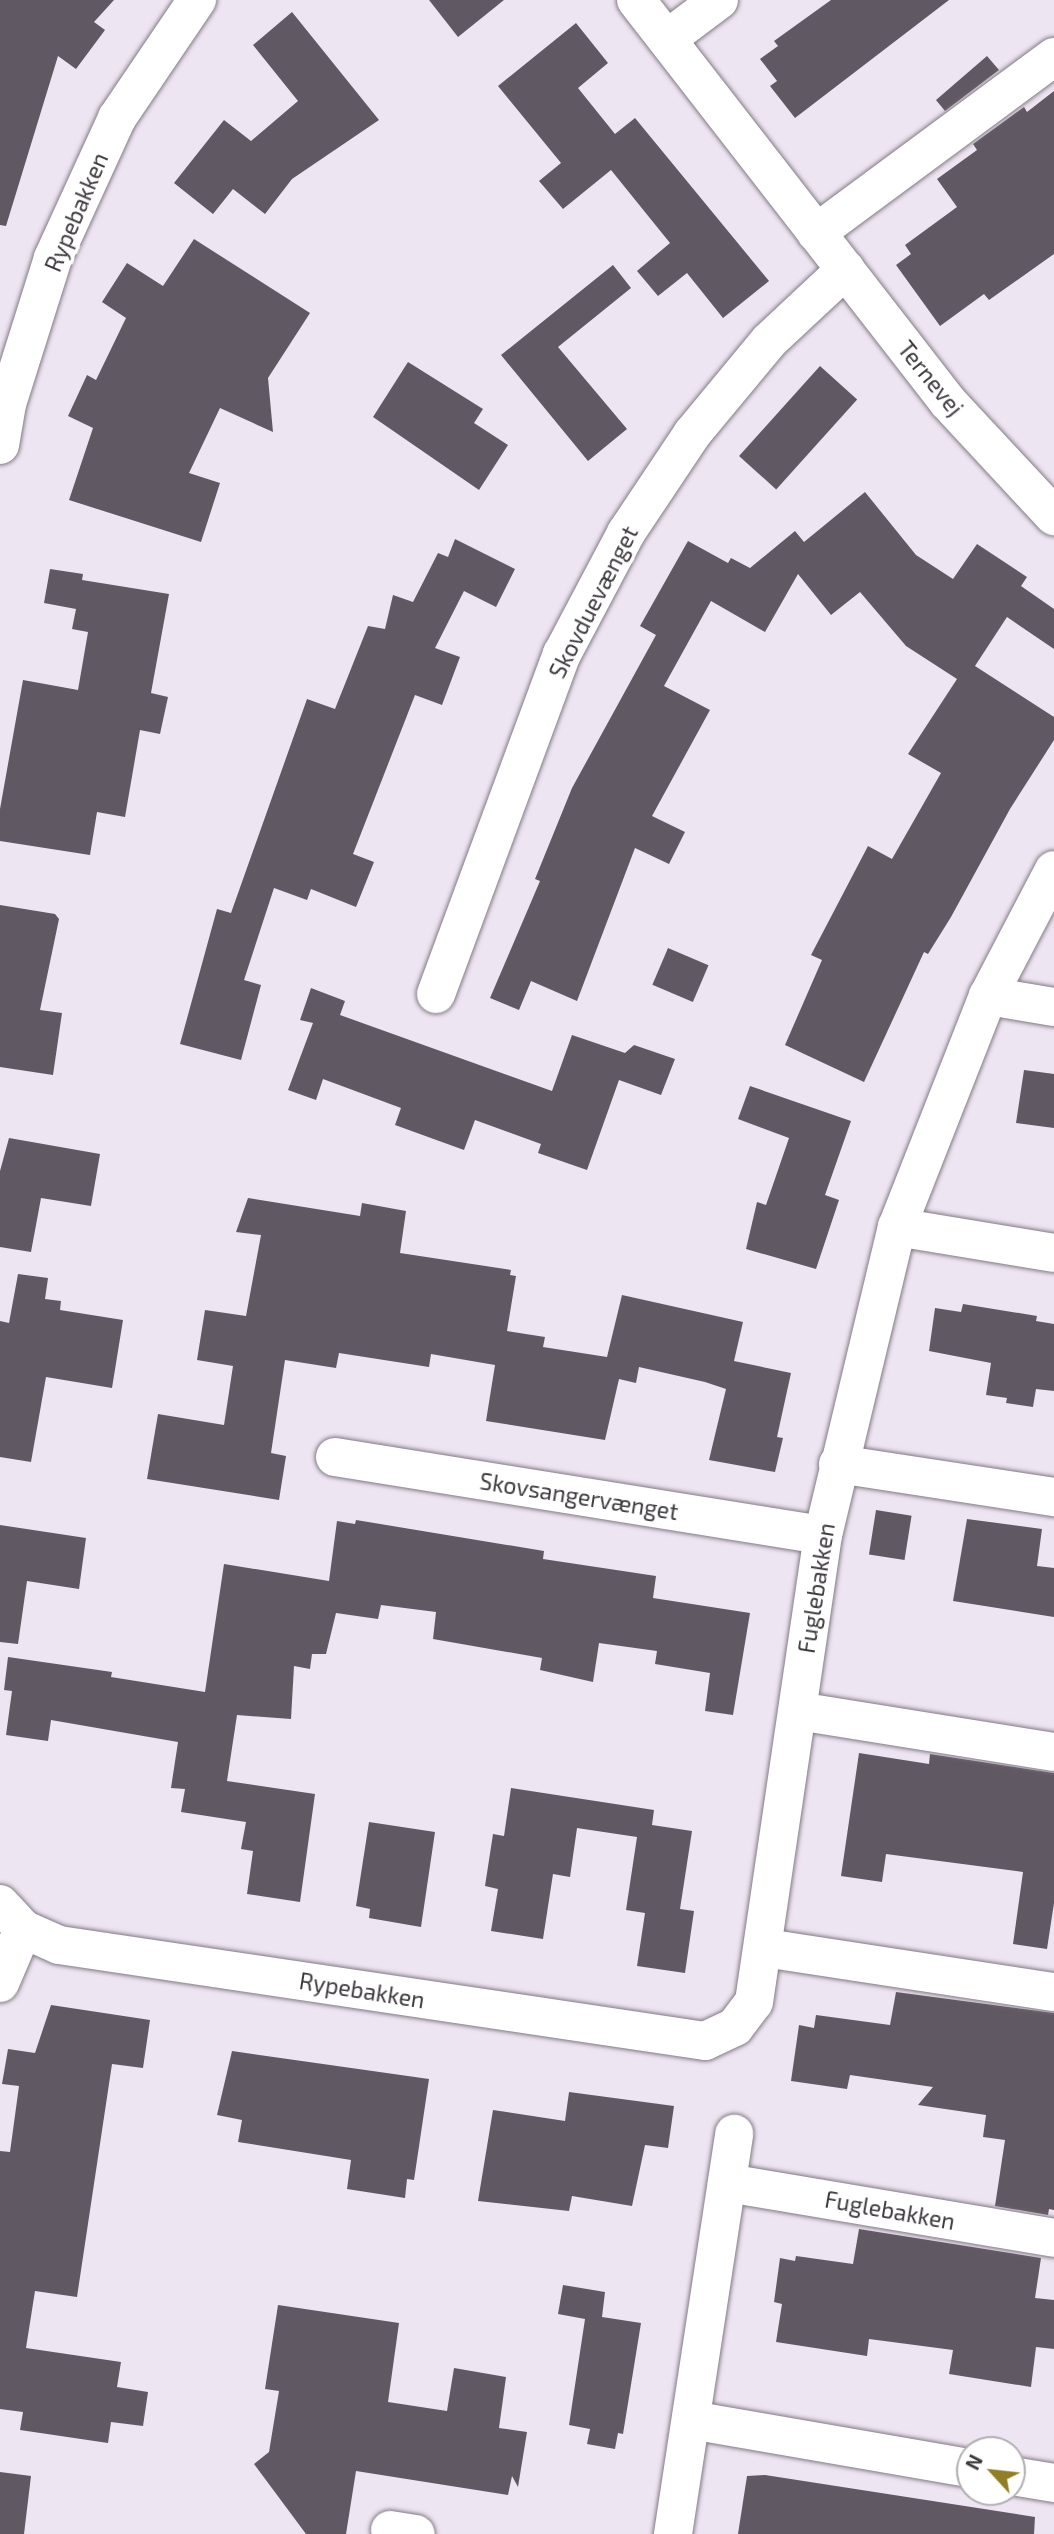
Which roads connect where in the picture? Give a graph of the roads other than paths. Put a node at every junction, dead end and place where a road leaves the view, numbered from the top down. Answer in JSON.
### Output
{"nodes":[{"id":1,"x":197,"y":0,"type":"edge"},
{"id":2,"x":636,"y":0,"type":"edge"},
{"id":3,"x":719,"y":0,"type":"edge"},
{"id":4,"x":667,"y":39,"type":"junction"},
{"id":5,"x":1054,"y":57,"type":"edge"},
{"id":6,"x":816,"y":233,"type":"junction"},
{"id":7,"x":846,"y":269,"type":"junction"},
{"id":8,"x":0,"y":445,"type":"edge"},
{"id":9,"x":1054,"y":516,"type":"edge"},
{"id":10,"x":1054,"y":870,"type":"edge"},
{"id":11,"x":436,"y":994,"type":"dead end"},
{"id":12,"x":988,"y":996,"type":"junction"},
{"id":13,"x":1054,"y":1007,"type":"edge"},
{"id":14,"x":897,"y":1227,"type":"junction"},
{"id":15,"x":1054,"y":1253,"type":"edge"},
{"id":16,"x":335,"y":1457,"type":"dead end"},
{"id":17,"x":838,"y":1464,"type":"junction"},
{"id":18,"x":1054,"y":1497,"type":"edge"},
{"id":19,"x":823,"y":1535,"type":"junction"},
{"id":20,"x":798,"y":1712,"type":"junction"},
{"id":21,"x":1054,"y":1752,"type":"edge"},
{"id":22,"x":11,"y":1917,"type":"edge"},
{"id":23,"x":765,"y":1948,"type":"junction"},
{"id":24,"x":0,"y":1983,"type":"edge"},
{"id":25,"x":1054,"y":1992,"type":"edge"},
{"id":26,"x":705,"y":2041,"type":"joint"},
{"id":27,"x":734,"y":2134,"type":"dead end"},
{"id":28,"x":727,"y":2183,"type":"junction"},
{"id":29,"x":1054,"y":2238,"type":"edge"},
{"id":30,"x":691,"y":2420,"type":"junction"},
{"id":31,"x":956,"y":2466,"type":"edge"},
{"id":32,"x":1026,"y":2478,"type":"edge"},
{"id":33,"x":1054,"y":2483,"type":"edge"},
{"id":34,"x":673,"y":2534,"type":"edge"}],
"edges":[{"from":1,"to":8,"type":"street","name":"Rypebakken"},
{"from":2,"to":4,"type":"street","name":"Ternevej"},
{"from":3,"to":4,"type":"street"},
{"from":4,"to":6,"type":"street","name":"Ternevej"},
{"from":5,"to":6,"type":"street"},
{"from":6,"to":7,"type":"street","name":"Ternevej"},
{"from":7,"to":9,"type":"street","name":"Ternevej"},
{"from":7,"to":11,"type":"street","name":"Skovduevænget"},
{"from":10,"to":12,"type":"street","name":"Fuglebakken"},
{"from":12,"to":13,"type":"street"},
{"from":12,"to":14,"type":"street","name":"Fuglebakken"},
{"from":14,"to":15,"type":"street"},
{"from":14,"to":17,"type":"street","name":"Fuglebakken"},
{"from":16,"to":19,"type":"street","name":"Skovsangervænget"},
{"from":17,"to":18,"type":"street"},
{"from":17,"to":19,"type":"street","name":"Fuglebakken"},
{"from":19,"to":20,"type":"street","name":"Fuglebakken"},
{"from":20,"to":21,"type":"street"},
{"from":20,"to":23,"type":"street","name":"Fuglebakken"},
{"from":22,"to":24,"type":"street","name":"Rypebakken"},
{"from":22,"to":26,"type":"street","name":"Rypebakken"},
{"from":23,"to":25,"type":"street"},
{"from":23,"to":26,"type":"street","name":"Fuglebakken"},
{"from":27,"to":28,"type":"street"},
{"from":28,"to":29,"type":"street","name":"Fuglebakken"},
{"from":28,"to":30,"type":"street"},
{"from":30,"to":31,"type":"street"},
{"from":30,"to":34,"type":"street"},
{"from":32,"to":33,"type":"street"}]}
